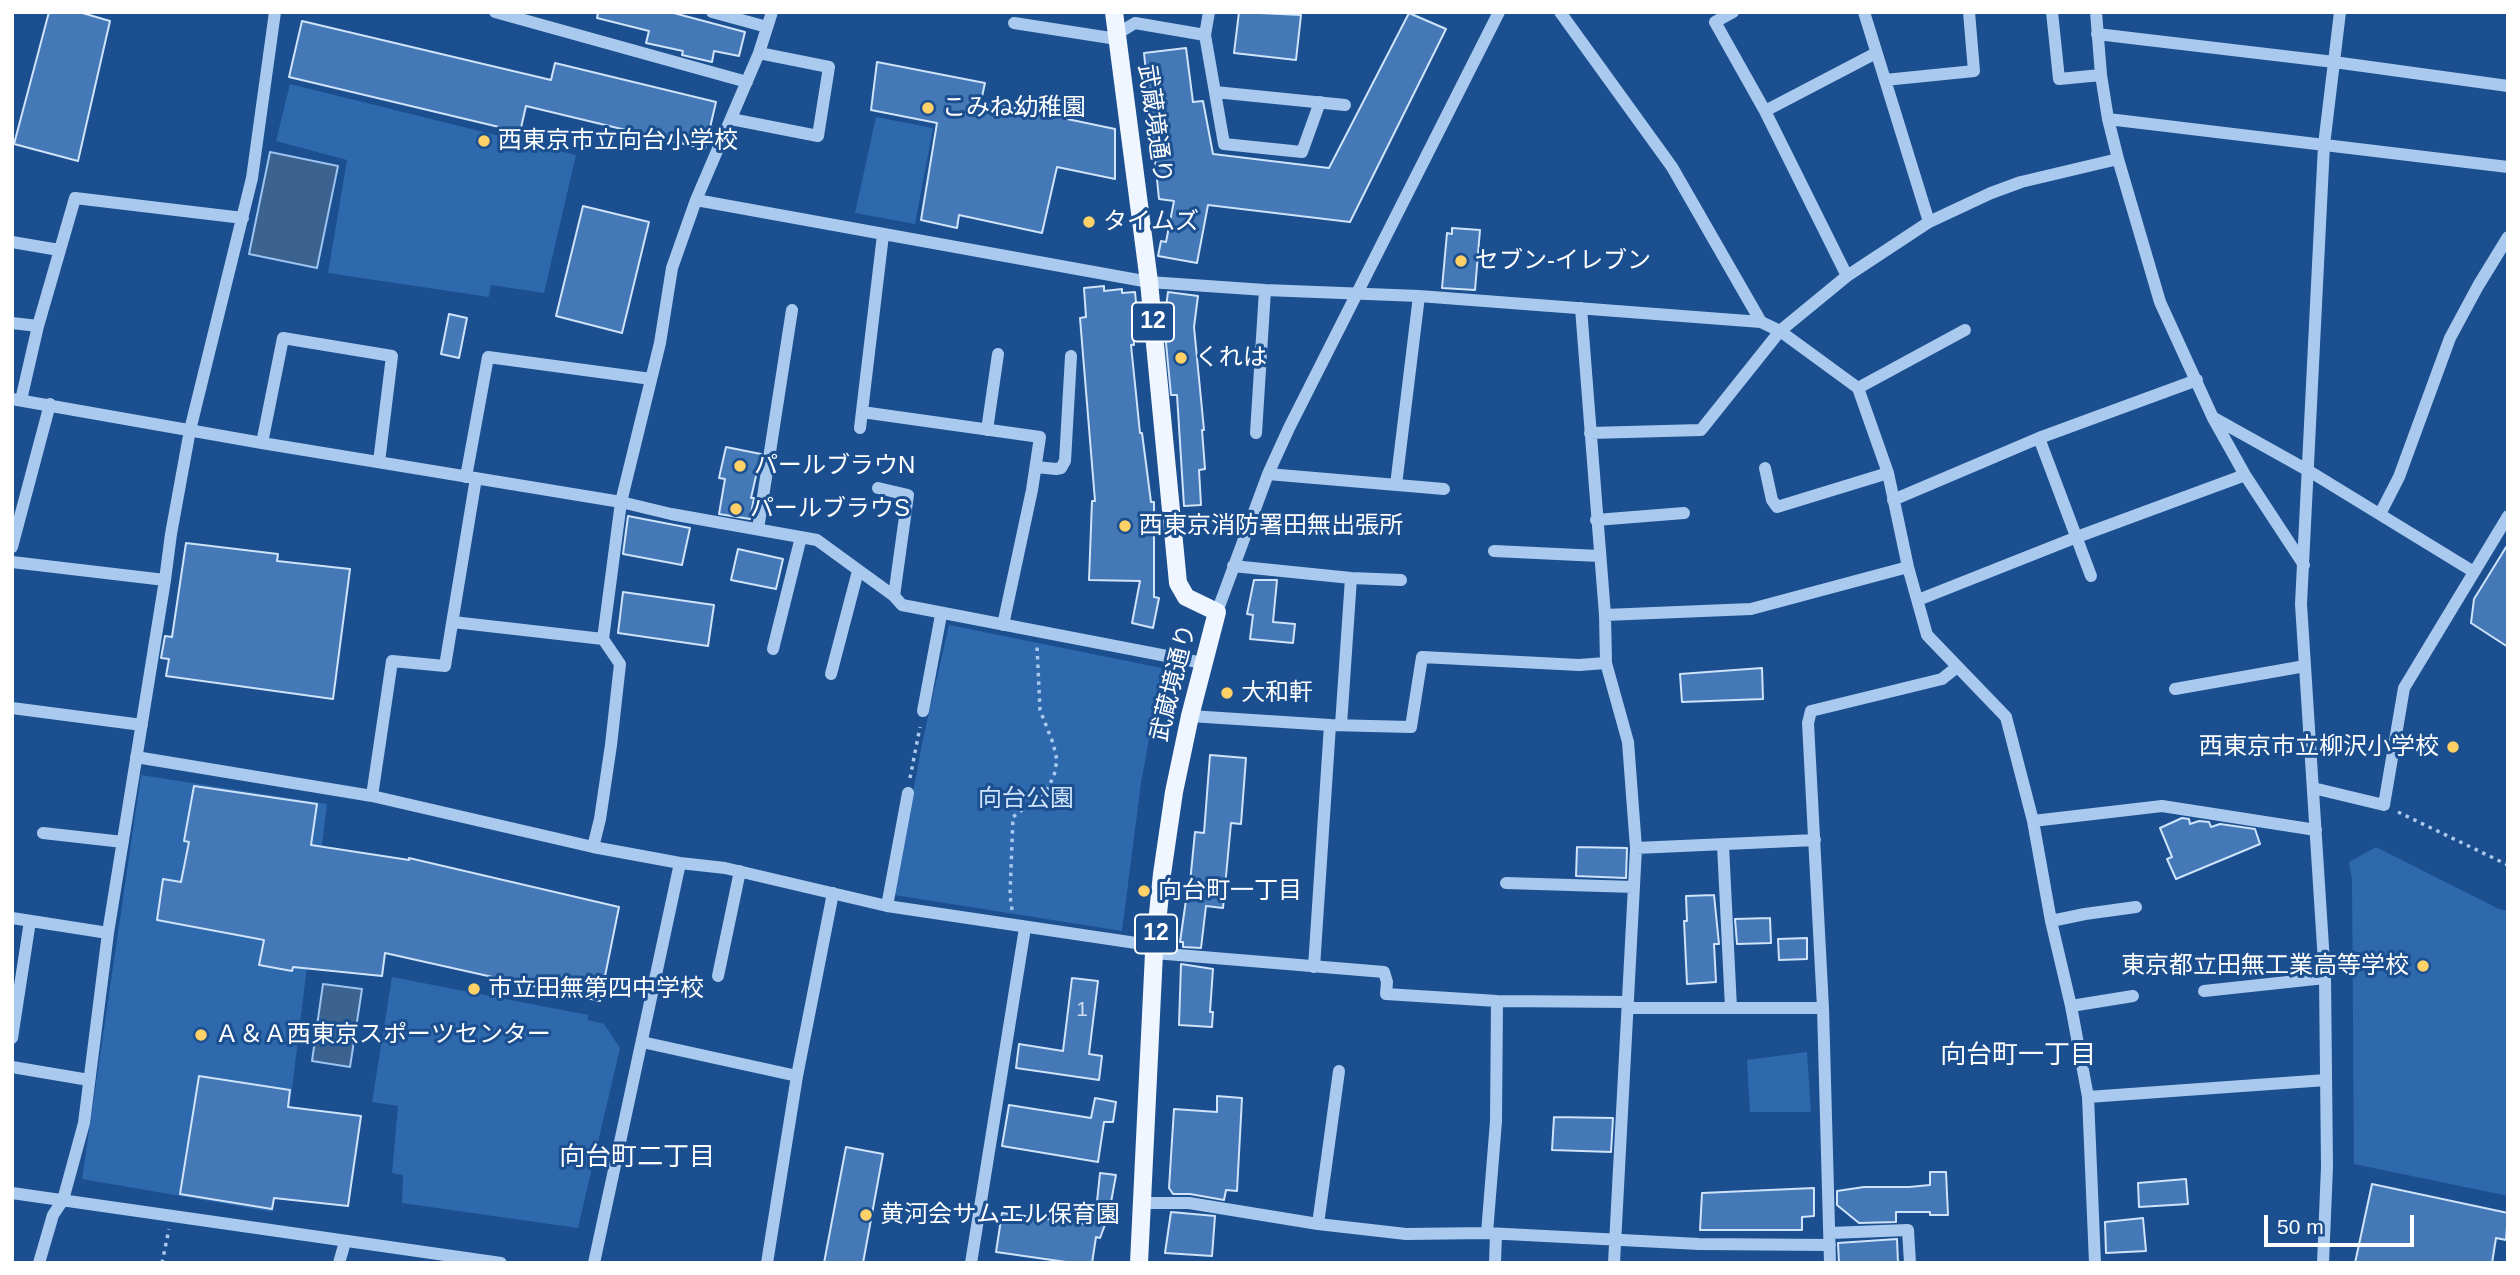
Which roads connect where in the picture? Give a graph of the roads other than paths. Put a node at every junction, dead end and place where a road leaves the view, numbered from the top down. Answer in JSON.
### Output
{"nodes":[{"id":1,"x":275,"y":12,"type":"edge"},
{"id":2,"x":495,"y":12,"type":"edge"},
{"id":3,"x":712,"y":12,"type":"edge"},
{"id":4,"x":772,"y":12,"type":"edge"},
{"id":5,"x":1114,"y":12,"type":"edge"},
{"id":6,"x":1209,"y":12,"type":"edge"},
{"id":7,"x":1499,"y":12,"type":"edge"},
{"id":8,"x":1560,"y":12,"type":"edge"},
{"id":9,"x":1732,"y":12,"type":"edge"},
{"id":10,"x":1864,"y":12,"type":"edge"},
{"id":11,"x":1969,"y":12,"type":"edge"},
{"id":12,"x":2052,"y":12,"type":"edge"},
{"id":13,"x":2096,"y":12,"type":"edge"},
{"id":14,"x":2340,"y":12,"type":"edge"},
{"id":15,"x":1014,"y":23,"type":"dead end"},
{"id":16,"x":767,"y":27,"type":"junction"},
{"id":17,"x":2097,"y":34,"type":"junction"},
{"id":18,"x":1205,"y":35,"type":"junction"},
{"id":19,"x":1117,"y":36,"type":"junction"},
{"id":20,"x":759,"y":53,"type":"junction"},
{"id":21,"x":1876,"y":53,"type":"junction"},
{"id":22,"x":2334,"y":62,"type":"junction"},
{"id":23,"x":2101,"y":75,"type":"junction"},
{"id":24,"x":1885,"y":80,"type":"junction"},
{"id":25,"x":747,"y":82,"type":"junction"},
{"id":26,"x":2508,"y":86,"type":"edge"},
{"id":27,"x":1215,"y":92,"type":"junction"},
{"id":28,"x":1321,"y":102,"type":"junction"},
{"id":29,"x":1345,"y":105,"type":"dead end"},
{"id":30,"x":1765,"y":111,"type":"junction"},
{"id":31,"x":731,"y":119,"type":"junction"},
{"id":32,"x":2109,"y":119,"type":"junction"},
{"id":33,"x":2324,"y":145,"type":"junction"},
{"id":34,"x":2118,"y":159,"type":"junction"},
{"id":35,"x":2508,"y":167,"type":"edge"},
{"id":36,"x":696,"y":200,"type":"junction"},
{"id":37,"x":243,"y":218,"type":"junction"},
{"id":38,"x":1929,"y":222,"type":"junction"},
{"id":39,"x":883,"y":234,"type":"junction"},
{"id":40,"x":2508,"y":237,"type":"edge"},
{"id":41,"x":12,"y":242,"type":"edge"},
{"id":42,"x":59,"y":250,"type":"junction"},
{"id":43,"x":1847,"y":276,"type":"junction"},
{"id":44,"x":1149,"y":282,"type":"junction"},
{"id":45,"x":1265,"y":290,"type":"junction"},
{"id":46,"x":1356,"y":294,"type":"junction"},
{"id":47,"x":1419,"y":296,"type":"junction"},
{"id":48,"x":1581,"y":308,"type":"junction"},
{"id":49,"x":792,"y":310,"type":"dead end"},
{"id":50,"x":1761,"y":322,"type":"junction"},
{"id":51,"x":12,"y":323,"type":"edge"},
{"id":52,"x":38,"y":326,"type":"junction"},
{"id":53,"x":1965,"y":330,"type":"dead end"},
{"id":54,"x":1780,"y":331,"type":"junction"},
{"id":55,"x":998,"y":354,"type":"dead end"},
{"id":56,"x":1071,"y":356,"type":"dead end"},
{"id":57,"x":651,"y":379,"type":"junction"},
{"id":58,"x":2197,"y":380,"type":"junction"},
{"id":59,"x":1858,"y":388,"type":"junction"},
{"id":60,"x":17,"y":399,"type":"edge"},
{"id":61,"x":50,"y":404,"type":"junction"},
{"id":62,"x":862,"y":412,"type":"junction"},
{"id":63,"x":2213,"y":418,"type":"junction"},
{"id":64,"x":860,"y":428,"type":"dead end"},
{"id":65,"x":987,"y":429,"type":"junction"},
{"id":66,"x":190,"y":430,"type":"junction"},
{"id":67,"x":1256,"y":433,"type":"dead end"},
{"id":68,"x":1590,"y":433,"type":"junction"},
{"id":69,"x":2039,"y":438,"type":"junction"},
{"id":70,"x":262,"y":443,"type":"junction"},
{"id":71,"x":379,"y":463,"type":"junction"},
{"id":72,"x":1036,"y":467,"type":"junction"},
{"id":73,"x":1765,"y":468,"type":"dead end"},
{"id":74,"x":2309,"y":471,"type":"junction"},
{"id":75,"x":1888,"y":473,"type":"junction"},
{"id":76,"x":1268,"y":474,"type":"junction"},
{"id":77,"x":2245,"y":475,"type":"junction"},
{"id":78,"x":471,"y":478,"type":"junction"},
{"id":79,"x":1396,"y":485,"type":"junction"},
{"id":80,"x":878,"y":488,"type":"dead end"},
{"id":81,"x":1444,"y":489,"type":"dead end"},
{"id":82,"x":1893,"y":500,"type":"junction"},
{"id":83,"x":621,"y":502,"type":"junction"},
{"id":84,"x":1684,"y":513,"type":"dead end"},
{"id":85,"x":2380,"y":514,"type":"junction"},
{"id":86,"x":2508,"y":516,"type":"edge"},
{"id":87,"x":1597,"y":520,"type":"junction"},
{"id":88,"x":758,"y":529,"type":"junction"},
{"id":89,"x":801,"y":537,"type":"junction"},
{"id":90,"x":2077,"y":537,"type":"junction"},
{"id":91,"x":12,"y":547,"type":"edge"},
{"id":92,"x":1494,"y":551,"type":"dead end"},
{"id":93,"x":1599,"y":556,"type":"junction"},
{"id":94,"x":12,"y":562,"type":"edge"},
{"id":95,"x":2304,"y":565,"type":"junction"},
{"id":96,"x":1233,"y":566,"type":"junction"},
{"id":97,"x":1908,"y":567,"type":"junction"},
{"id":98,"x":858,"y":571,"type":"junction"},
{"id":99,"x":2474,"y":572,"type":"junction"},
{"id":100,"x":2091,"y":576,"type":"dead end"},
{"id":101,"x":1351,"y":578,"type":"junction"},
{"id":102,"x":165,"y":580,"type":"junction"},
{"id":103,"x":1401,"y":580,"type":"dead end"},
{"id":104,"x":894,"y":596,"type":"junction"},
{"id":105,"x":1917,"y":600,"type":"junction"},
{"id":106,"x":1217,"y":612,"type":"junction"},
{"id":107,"x":941,"y":615,"type":"junction"},
{"id":108,"x":1605,"y":615,"type":"junction"},
{"id":109,"x":453,"y":622,"type":"junction"},
{"id":110,"x":1003,"y":625,"type":"junction"},
{"id":111,"x":603,"y":639,"type":"junction"},
{"id":112,"x":773,"y":649,"type":"dead end"},
{"id":113,"x":1203,"y":663,"type":"junction"},
{"id":114,"x":1606,"y":663,"type":"junction"},
{"id":115,"x":2305,"y":666,"type":"junction"},
{"id":116,"x":1957,"y":667,"type":"junction"},
{"id":117,"x":831,"y":674,"type":"dead end"},
{"id":118,"x":2175,"y":689,"type":"dead end"},
{"id":119,"x":12,"y":708,"type":"edge"},
{"id":120,"x":923,"y":711,"type":"road end"},
{"id":121,"x":1190,"y":716,"type":"junction"},
{"id":122,"x":1336,"y":725,"type":"junction"},
{"id":123,"x":142,"y":726,"type":"junction"},
{"id":124,"x":136,"y":757,"type":"junction"},
{"id":125,"x":2313,"y":788,"type":"junction"},
{"id":126,"x":908,"y":793,"type":"road end"},
{"id":127,"x":372,"y":796,"type":"junction"},
{"id":128,"x":2033,"y":821,"type":"junction"},
{"id":129,"x":2316,"y":830,"type":"junction"},
{"id":130,"x":43,"y":833,"type":"dead end"},
{"id":131,"x":1815,"y":839,"type":"junction"},
{"id":132,"x":123,"y":842,"type":"junction"},
{"id":133,"x":1723,"y":845,"type":"junction"},
{"id":134,"x":593,"y":847,"type":"junction"},
{"id":135,"x":1636,"y":848,"type":"junction"},
{"id":136,"x":680,"y":863,"type":"junction"},
{"id":137,"x":740,"y":871,"type":"junction"},
{"id":138,"x":1506,"y":883,"type":"dead end"},
{"id":139,"x":1634,"y":887,"type":"junction"},
{"id":140,"x":834,"y":893,"type":"junction"},
{"id":141,"x":887,"y":906,"type":"junction"},
{"id":142,"x":2136,"y":907,"type":"dead end"},
{"id":143,"x":12,"y":918,"type":"edge"},
{"id":144,"x":30,"y":921,"type":"junction"},
{"id":145,"x":2050,"y":921,"type":"junction"},
{"id":146,"x":1019,"y":927,"type":"junction"},
{"id":147,"x":108,"y":933,"type":"junction"},
{"id":148,"x":1154,"y":953,"type":"junction"},
{"id":149,"x":1314,"y":967,"type":"junction"},
{"id":150,"x":718,"y":975,"type":"dead end"},
{"id":151,"x":2325,"y":978,"type":"junction"},
{"id":152,"x":2204,"y":991,"type":"dead end"},
{"id":153,"x":2133,"y":996,"type":"dead end"},
{"id":154,"x":1497,"y":1001,"type":"junction"},
{"id":155,"x":1628,"y":1005,"type":"junction"},
{"id":156,"x":2071,"y":1006,"type":"junction"},
{"id":157,"x":1731,"y":1008,"type":"junction"},
{"id":158,"x":1823,"y":1008,"type":"junction"},
{"id":159,"x":12,"y":1038,"type":"edge"},
{"id":160,"x":642,"y":1042,"type":"junction"},
{"id":161,"x":12,"y":1067,"type":"edge"},
{"id":162,"x":1339,"y":1071,"type":"dead end"},
{"id":163,"x":796,"y":1076,"type":"junction"},
{"id":164,"x":89,"y":1080,"type":"junction"},
{"id":165,"x":2326,"y":1080,"type":"junction"},
{"id":166,"x":2088,"y":1097,"type":"junction"},
{"id":167,"x":12,"y":1193,"type":"edge"},
{"id":168,"x":63,"y":1200,"type":"junction"},
{"id":169,"x":1142,"y":1203,"type":"junction"},
{"id":170,"x":1318,"y":1224,"type":"junction"},
{"id":171,"x":1492,"y":1233,"type":"junction"},
{"id":172,"x":1615,"y":1239,"type":"junction"},
{"id":173,"x":1830,"y":1239,"type":"junction"},
{"id":174,"x":345,"y":1242,"type":"junction"},
{"id":175,"x":462,"y":1261,"type":"edge"},
{"id":176,"x":38,"y":1263,"type":"edge"},
{"id":177,"x":338,"y":1263,"type":"edge"},
{"id":178,"x":501,"y":1263,"type":"edge"},
{"id":179,"x":594,"y":1263,"type":"edge"},
{"id":180,"x":767,"y":1263,"type":"edge"},
{"id":181,"x":971,"y":1263,"type":"edge"},
{"id":182,"x":1139,"y":1263,"type":"edge"},
{"id":183,"x":1495,"y":1263,"type":"edge"},
{"id":184,"x":1614,"y":1263,"type":"edge"},
{"id":185,"x":1830,"y":1263,"type":"edge"},
{"id":186,"x":1910,"y":1263,"type":"edge"},
{"id":187,"x":2095,"y":1263,"type":"edge"},
{"id":188,"x":2323,"y":1263,"type":"edge"}],
"edges":[{"from":1,"to":37,"type":"street"},
{"from":2,"to":25,"type":"street"},
{"from":3,"to":16,"type":"street"},
{"from":4,"to":16,"type":"street"},
{"from":5,"to":19,"type":"main road","name":"武蔵境通り","number":"12"},
{"from":6,"to":18,"type":"street"},
{"from":7,"to":46,"type":"street"},
{"from":8,"to":50,"type":"street"},
{"from":9,"to":30,"type":"street"},
{"from":10,"to":21,"type":"street"},
{"from":11,"to":24,"type":"street"},
{"from":12,"to":23,"type":"street"},
{"from":13,"to":17,"type":"street"},
{"from":14,"to":22,"type":"street"},
{"from":15,"to":19,"type":"street"},
{"from":16,"to":20,"type":"street"},
{"from":17,"to":22,"type":"street"},
{"from":17,"to":23,"type":"street"},
{"from":18,"to":19,"type":"street"},
{"from":18,"to":27,"type":"street"},
{"from":19,"to":44,"type":"main road","name":"武蔵境通り","number":"12"},
{"from":20,"to":25,"type":"street"},
{"from":20,"to":31,"type":"street"},
{"from":21,"to":24,"type":"street"},
{"from":21,"to":30,"type":"street"},
{"from":22,"to":26,"type":"street"},
{"from":22,"to":33,"type":"street"},
{"from":23,"to":32,"type":"street"},
{"from":24,"to":38,"type":"street"},
{"from":25,"to":31,"type":"street"},
{"from":27,"to":28,"type":"street"},
{"from":27,"to":28,"type":"street"},
{"from":28,"to":29,"type":"street"},
{"from":30,"to":43,"type":"street"},
{"from":31,"to":36,"type":"street"},
{"from":32,"to":33,"type":"street"},
{"from":32,"to":34,"type":"street"},
{"from":33,"to":35,"type":"street"},
{"from":33,"to":74,"type":"street"},
{"from":34,"to":38,"type":"street"},
{"from":34,"to":58,"type":"street"},
{"from":36,"to":39,"type":"street"},
{"from":36,"to":57,"type":"street"},
{"from":37,"to":42,"type":"street"},
{"from":37,"to":66,"type":"street"},
{"from":38,"to":43,"type":"street"},
{"from":39,"to":44,"type":"street"},
{"from":39,"to":62,"type":"street"},
{"from":40,"to":85,"type":"street"},
{"from":41,"to":42,"type":"street"},
{"from":42,"to":52,"type":"street"},
{"from":43,"to":54,"type":"street"},
{"from":44,"to":45,"type":"street"},
{"from":44,"to":106,"type":"main road","name":"武蔵境通り","number":"12"},
{"from":45,"to":46,"type":"street"},
{"from":45,"to":67,"type":"street"},
{"from":46,"to":47,"type":"street"},
{"from":46,"to":76,"type":"street"},
{"from":47,"to":48,"type":"street"},
{"from":47,"to":79,"type":"street"},
{"from":48,"to":50,"type":"street"},
{"from":48,"to":68,"type":"street"},
{"from":49,"to":88,"type":"street"},
{"from":50,"to":54,"type":"street"},
{"from":51,"to":52,"type":"street"},
{"from":52,"to":60,"type":"street"},
{"from":53,"to":59,"type":"street"},
{"from":54,"to":59,"type":"street"},
{"from":54,"to":68,"type":"street"},
{"from":55,"to":65,"type":"street"},
{"from":56,"to":72,"type":"street"},
{"from":57,"to":78,"type":"street"},
{"from":57,"to":83,"type":"street"},
{"from":58,"to":63,"type":"street"},
{"from":58,"to":69,"type":"street"},
{"from":59,"to":75,"type":"street"},
{"from":60,"to":61,"type":"street"},
{"from":61,"to":66,"type":"street"},
{"from":61,"to":91,"type":"street"},
{"from":62,"to":64,"type":"street"},
{"from":62,"to":65,"type":"street"},
{"from":63,"to":74,"type":"street"},
{"from":63,"to":77,"type":"street"},
{"from":65,"to":72,"type":"street"},
{"from":66,"to":70,"type":"street"},
{"from":66,"to":102,"type":"street"},
{"from":68,"to":87,"type":"street"},
{"from":69,"to":82,"type":"street"},
{"from":69,"to":90,"type":"street"},
{"from":70,"to":71,"type":"street"},
{"from":70,"to":71,"type":"street"},
{"from":71,"to":78,"type":"street"},
{"from":72,"to":110,"type":"street"},
{"from":73,"to":75,"type":"street"},
{"from":74,"to":85,"type":"street"},
{"from":74,"to":95,"type":"street"},
{"from":75,"to":82,"type":"street"},
{"from":76,"to":79,"type":"street"},
{"from":76,"to":96,"type":"street"},
{"from":77,"to":90,"type":"street"},
{"from":77,"to":95,"type":"street"},
{"from":78,"to":83,"type":"street"},
{"from":78,"to":109,"type":"street"},
{"from":79,"to":81,"type":"street"},
{"from":80,"to":104,"type":"street"},
{"from":82,"to":97,"type":"street"},
{"from":83,"to":88,"type":"street"},
{"from":83,"to":111,"type":"street"},
{"from":84,"to":87,"type":"street"},
{"from":85,"to":99,"type":"street"},
{"from":86,"to":99,"type":"street"},
{"from":87,"to":93,"type":"street"},
{"from":88,"to":89,"type":"street"},
{"from":89,"to":98,"type":"street"},
{"from":89,"to":112,"type":"street"},
{"from":90,"to":100,"type":"street"},
{"from":90,"to":105,"type":"street"},
{"from":92,"to":93,"type":"street"},
{"from":93,"to":108,"type":"street"},
{"from":94,"to":102,"type":"street"},
{"from":95,"to":115,"type":"street"},
{"from":96,"to":101,"type":"street"},
{"from":96,"to":106,"type":"street"},
{"from":97,"to":105,"type":"street"},
{"from":97,"to":108,"type":"street"},
{"from":98,"to":104,"type":"street"},
{"from":98,"to":117,"type":"street"},
{"from":99,"to":125,"type":"street"},
{"from":101,"to":103,"type":"street"},
{"from":101,"to":122,"type":"street"},
{"from":102,"to":123,"type":"street"},
{"from":104,"to":107,"type":"street"},
{"from":105,"to":116,"type":"street"},
{"from":106,"to":113,"type":"main road","name":"武蔵境通り","number":"12"},
{"from":107,"to":110,"type":"street"},
{"from":107,"to":120,"type":"street"},
{"from":108,"to":114,"type":"street"},
{"from":109,"to":111,"type":"street"},
{"from":109,"to":127,"type":"street"},
{"from":110,"to":113,"type":"street"},
{"from":111,"to":134,"type":"street"},
{"from":113,"to":121,"type":"main road","name":"武蔵境通り","number":"12"},
{"from":114,"to":122,"type":"street"},
{"from":114,"to":135,"type":"street"},
{"from":115,"to":118,"type":"street"},
{"from":115,"to":125,"type":"street"},
{"from":116,"to":128,"type":"street"},
{"from":116,"to":131,"type":"street"},
{"from":119,"to":123,"type":"street"},
{"from":121,"to":122,"type":"street"},
{"from":121,"to":148,"type":"main road","name":"武蔵境通り","number":"12"},
{"from":122,"to":149,"type":"street"},
{"from":123,"to":124,"type":"street"},
{"from":124,"to":127,"type":"street"},
{"from":124,"to":132,"type":"street"},
{"from":125,"to":129,"type":"street"},
{"from":126,"to":141,"type":"street"},
{"from":127,"to":134,"type":"street"},
{"from":128,"to":129,"type":"street"},
{"from":128,"to":145,"type":"street"},
{"from":129,"to":151,"type":"street"},
{"from":130,"to":132,"type":"street"},
{"from":131,"to":133,"type":"street"},
{"from":131,"to":158,"type":"street"},
{"from":132,"to":147,"type":"street"},
{"from":133,"to":135,"type":"street"},
{"from":133,"to":157,"type":"street"},
{"from":134,"to":136,"type":"street"},
{"from":135,"to":139,"type":"street"},
{"from":136,"to":137,"type":"street"},
{"from":136,"to":160,"type":"street"},
{"from":137,"to":140,"type":"street"},
{"from":137,"to":150,"type":"street"},
{"from":138,"to":139,"type":"street"},
{"from":139,"to":155,"type":"street"},
{"from":140,"to":141,"type":"street"},
{"from":140,"to":163,"type":"street"},
{"from":141,"to":146,"type":"street"},
{"from":142,"to":145,"type":"street"},
{"from":143,"to":144,"type":"street"},
{"from":144,"to":147,"type":"street"},
{"from":144,"to":159,"type":"street"},
{"from":145,"to":156,"type":"street"},
{"from":146,"to":148,"type":"street"},
{"from":146,"to":181,"type":"street"},
{"from":147,"to":164,"type":"street"},
{"from":148,"to":149,"type":"street"},
{"from":148,"to":169,"type":"main road","name":"武蔵境通り","number":"12"},
{"from":149,"to":154,"type":"street"},
{"from":151,"to":152,"type":"street"},
{"from":151,"to":165,"type":"street"},
{"from":153,"to":156,"type":"street"},
{"from":154,"to":155,"type":"street"},
{"from":154,"to":171,"type":"street"},
{"from":155,"to":157,"type":"street"},
{"from":155,"to":172,"type":"street"},
{"from":156,"to":166,"type":"street"},
{"from":157,"to":158,"type":"street"},
{"from":158,"to":173,"type":"street"},
{"from":160,"to":163,"type":"street"},
{"from":160,"to":179,"type":"street"},
{"from":161,"to":164,"type":"street"},
{"from":162,"to":170,"type":"street"},
{"from":163,"to":180,"type":"street"},
{"from":164,"to":168,"type":"street"},
{"from":165,"to":166,"type":"street"},
{"from":165,"to":188,"type":"street"},
{"from":166,"to":187,"type":"street"},
{"from":167,"to":168,"type":"street"},
{"from":168,"to":174,"type":"street"},
{"from":168,"to":176,"type":"street"},
{"from":169,"to":170,"type":"street"},
{"from":169,"to":182,"type":"main road","name":"武蔵境通り","number":"12"},
{"from":170,"to":171,"type":"street"},
{"from":171,"to":172,"type":"street"},
{"from":171,"to":183,"type":"street"},
{"from":172,"to":173,"type":"street"},
{"from":172,"to":184,"type":"street"},
{"from":173,"to":185,"type":"street"},
{"from":173,"to":186,"type":"street"},
{"from":174,"to":175,"type":"street"},
{"from":174,"to":177,"type":"street"},
{"from":175,"to":178,"type":"street"}]}
